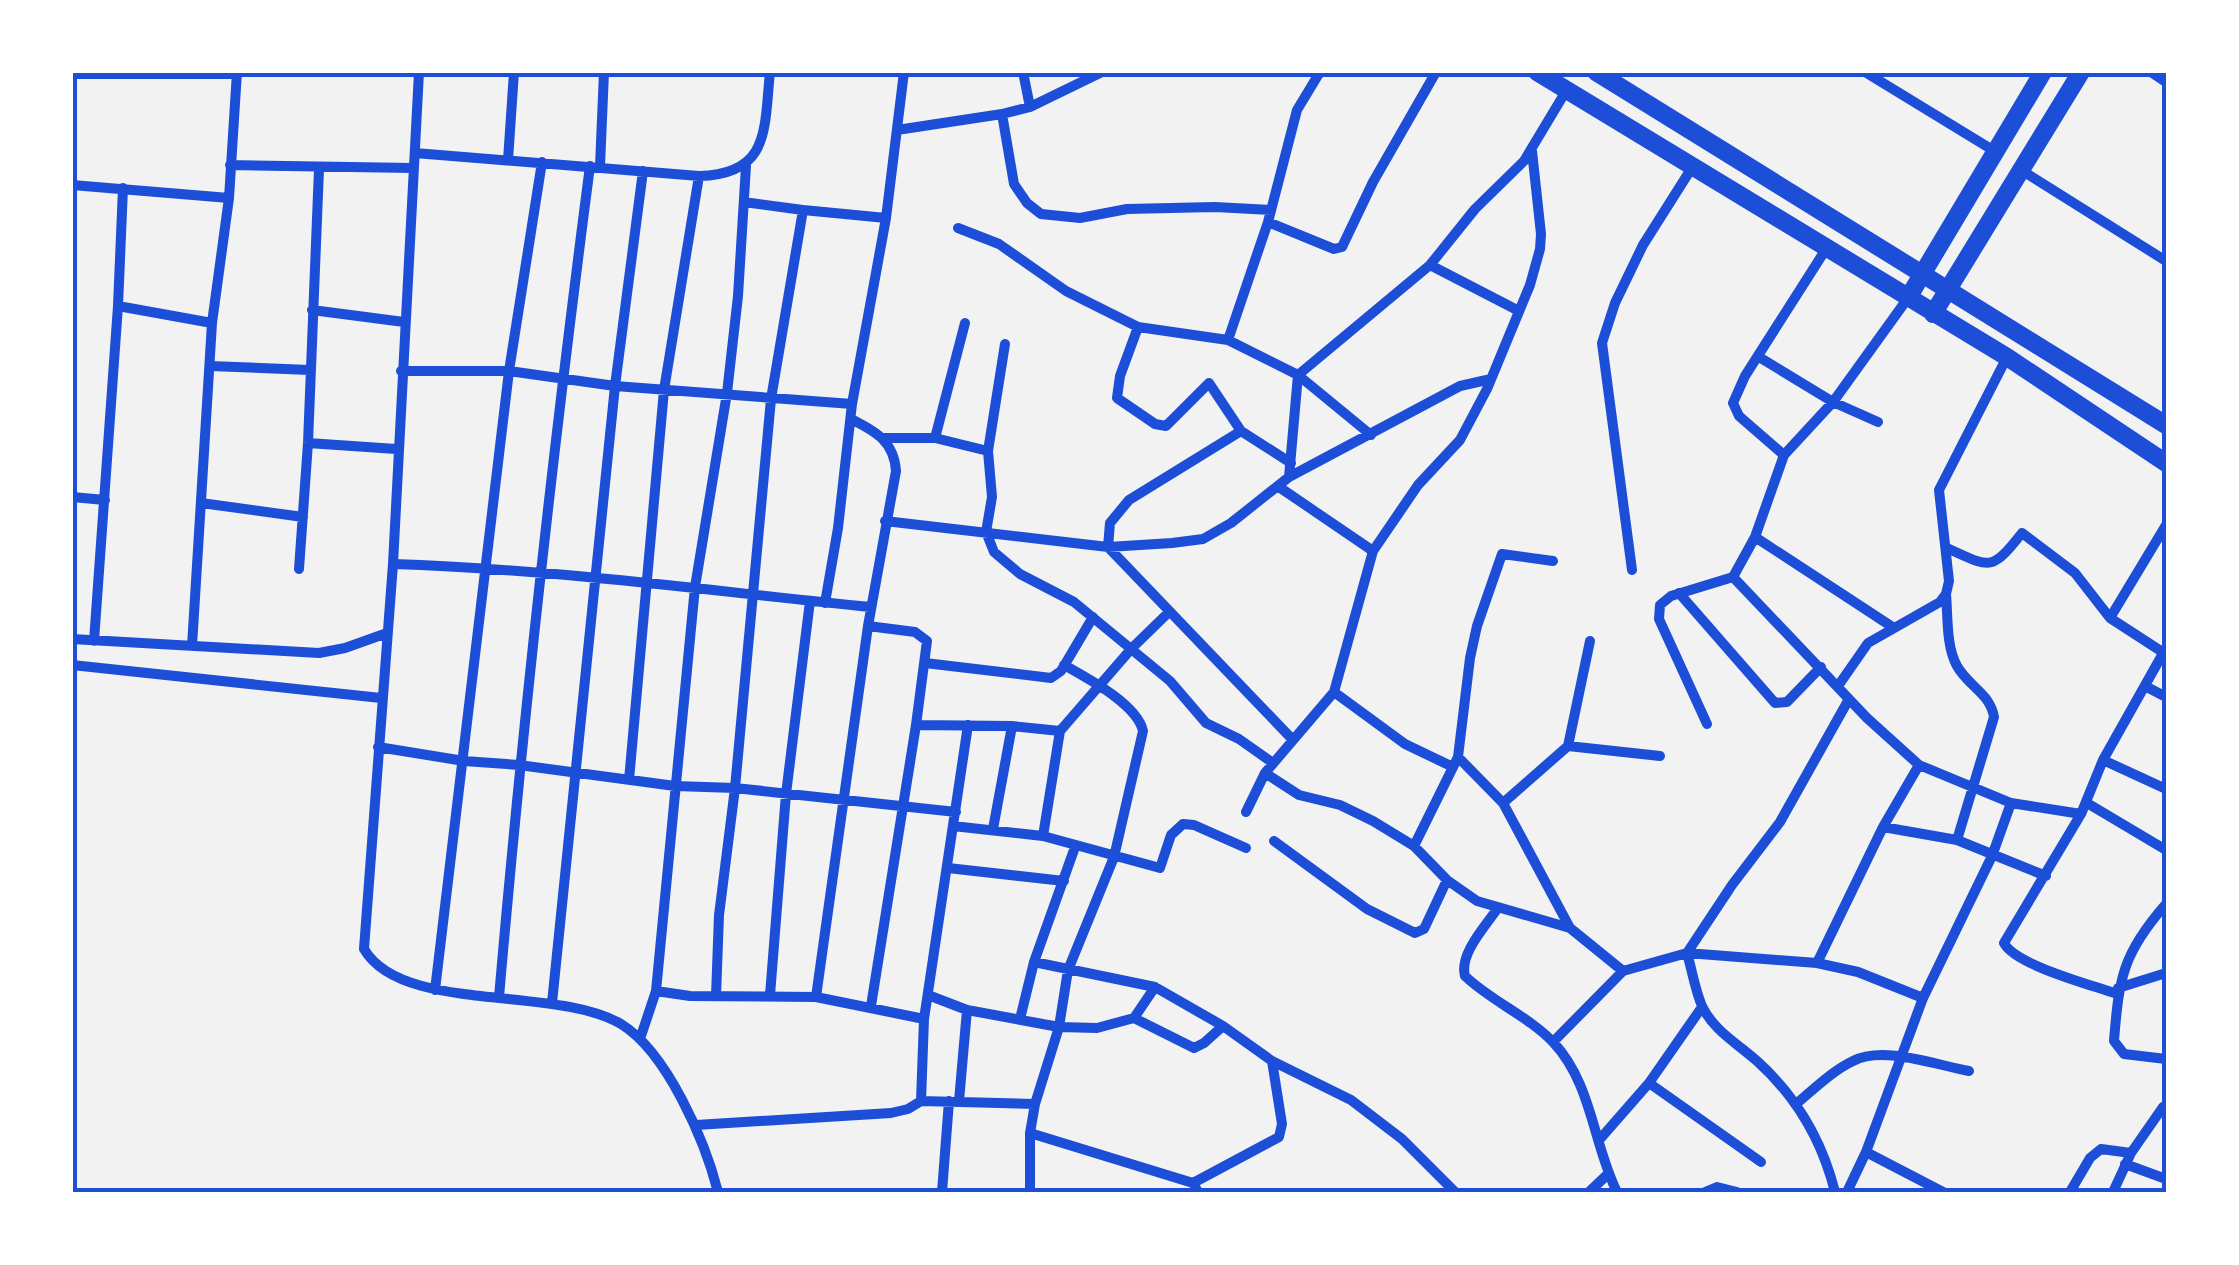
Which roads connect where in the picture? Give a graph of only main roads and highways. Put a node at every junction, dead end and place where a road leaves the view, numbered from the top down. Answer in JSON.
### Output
{"nodes":[{"id":1,"x":1538,"y":72,"type":"edge"},
{"id":2,"x":1596,"y":72,"type":"edge"},
{"id":3,"x":2044,"y":72,"type":"edge"},
{"id":4,"x":2081,"y":72,"type":"edge"},
{"id":5,"x":1924,"y":274,"type":"junction"},
{"id":6,"x":1949,"y":288,"type":"junction"},
{"id":7,"x":1908,"y":298,"type":"junction"},
{"id":8,"x":1933,"y":314,"type":"junction"},
{"id":9,"x":2166,"y":425,"type":"edge"},
{"id":10,"x":2166,"y":463,"type":"edge"}],
"edges":[{"from":1,"to":7,"type":"main road"},
{"from":2,"to":5,"type":"main road"},
{"from":3,"to":5,"type":"main road"},
{"from":4,"to":6,"type":"main road"},
{"from":5,"to":6,"type":"main road"},
{"from":5,"to":7,"type":"main road"},
{"from":6,"to":8,"type":"main road"},
{"from":6,"to":9,"type":"main road"},
{"from":7,"to":8,"type":"main road"},
{"from":8,"to":10,"type":"main road"}]}
